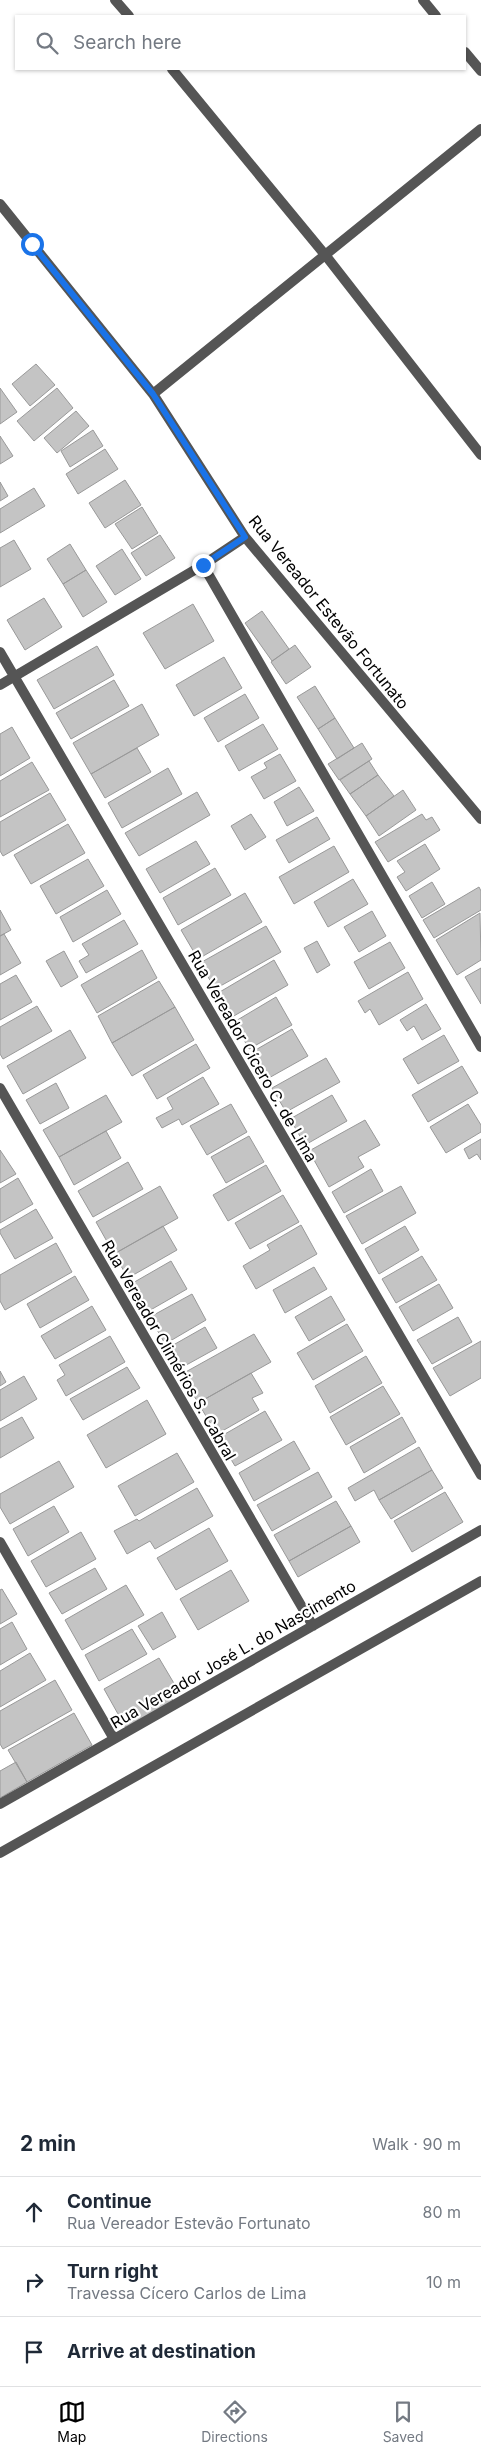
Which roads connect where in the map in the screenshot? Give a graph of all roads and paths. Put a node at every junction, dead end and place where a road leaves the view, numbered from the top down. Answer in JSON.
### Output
{"nodes":[{"id":1,"x":115,"y":0,"type":"edge"},
{"id":2,"x":423,"y":0,"type":"edge"},
{"id":3,"x":127,"y":15,"type":"edge"},
{"id":4,"x":435,"y":15,"type":"edge"},
{"id":5,"x":466,"y":53,"type":"edge"},
{"id":6,"x":173,"y":70,"type":"edge"},
{"id":7,"x":481,"y":72,"type":"edge"},
{"id":8,"x":481,"y":129,"type":"edge"},
{"id":9,"x":0,"y":204,"type":"edge"},
{"id":10,"x":326,"y":256,"type":"junction"},
{"id":11,"x":153,"y":394,"type":"junction"},
{"id":12,"x":481,"y":455,"type":"edge"},
{"id":13,"x":245,"y":537,"type":"junction"},
{"id":14,"x":203,"y":565,"type":"junction"},
{"id":15,"x":0,"y":652,"type":"edge"},
{"id":16,"x":14,"y":676,"type":"junction"},
{"id":17,"x":0,"y":684,"type":"edge"},
{"id":18,"x":481,"y":818,"type":"edge"},
{"id":19,"x":481,"y":1047,"type":"edge"},
{"id":20,"x":0,"y":1088,"type":"edge"},
{"id":21,"x":481,"y":1475,"type":"edge"},
{"id":22,"x":481,"y":1530,"type":"edge"},
{"id":23,"x":0,"y":1542,"type":"edge"},
{"id":24,"x":481,"y":1582,"type":"edge"},
{"id":25,"x":313,"y":1626,"type":"junction"},
{"id":26,"x":114,"y":1739,"type":"junction"},
{"id":27,"x":0,"y":1804,"type":"edge"},
{"id":28,"x":0,"y":1853,"type":"edge"}],
"edges":[{"from":1,"to":3,"type":"street"},
{"from":2,"to":4,"type":"street"},
{"from":5,"to":7,"type":"street"},
{"from":6,"to":10,"type":"street"},
{"from":8,"to":10,"type":"street"},
{"from":9,"to":11,"type":"street","name":"Rua Vereador Estevão Fortunato"},
{"from":10,"to":11,"type":"street"},
{"from":10,"to":12,"type":"street"},
{"from":11,"to":13,"type":"street","name":"Rua Vereador Estevão Fortunato"},
{"from":13,"to":14,"type":"street"},
{"from":13,"to":18,"type":"street","name":"Rua Vereador Estevão Fortunato"},
{"from":14,"to":16,"type":"street"},
{"from":14,"to":19,"type":"street"},
{"from":15,"to":16,"type":"street","name":"Rua Vereador Cícero C. de Lima"},
{"from":16,"to":17,"type":"street"},
{"from":16,"to":21,"type":"street","name":"Rua Vereador Cícero C. de Lima"},
{"from":20,"to":25,"type":"street","name":"Rua Vereador Climérios S. Cabral"},
{"from":22,"to":25,"type":"street","name":"Rua Vereador José L. do Nascimento"},
{"from":23,"to":26,"type":"street"},
{"from":24,"to":28,"type":"street"},
{"from":25,"to":26,"type":"street","name":"Rua Vereador José L. do Nascimento"},
{"from":26,"to":27,"type":"street","name":"Rua Vereador José L. do Nascimento"}]}
